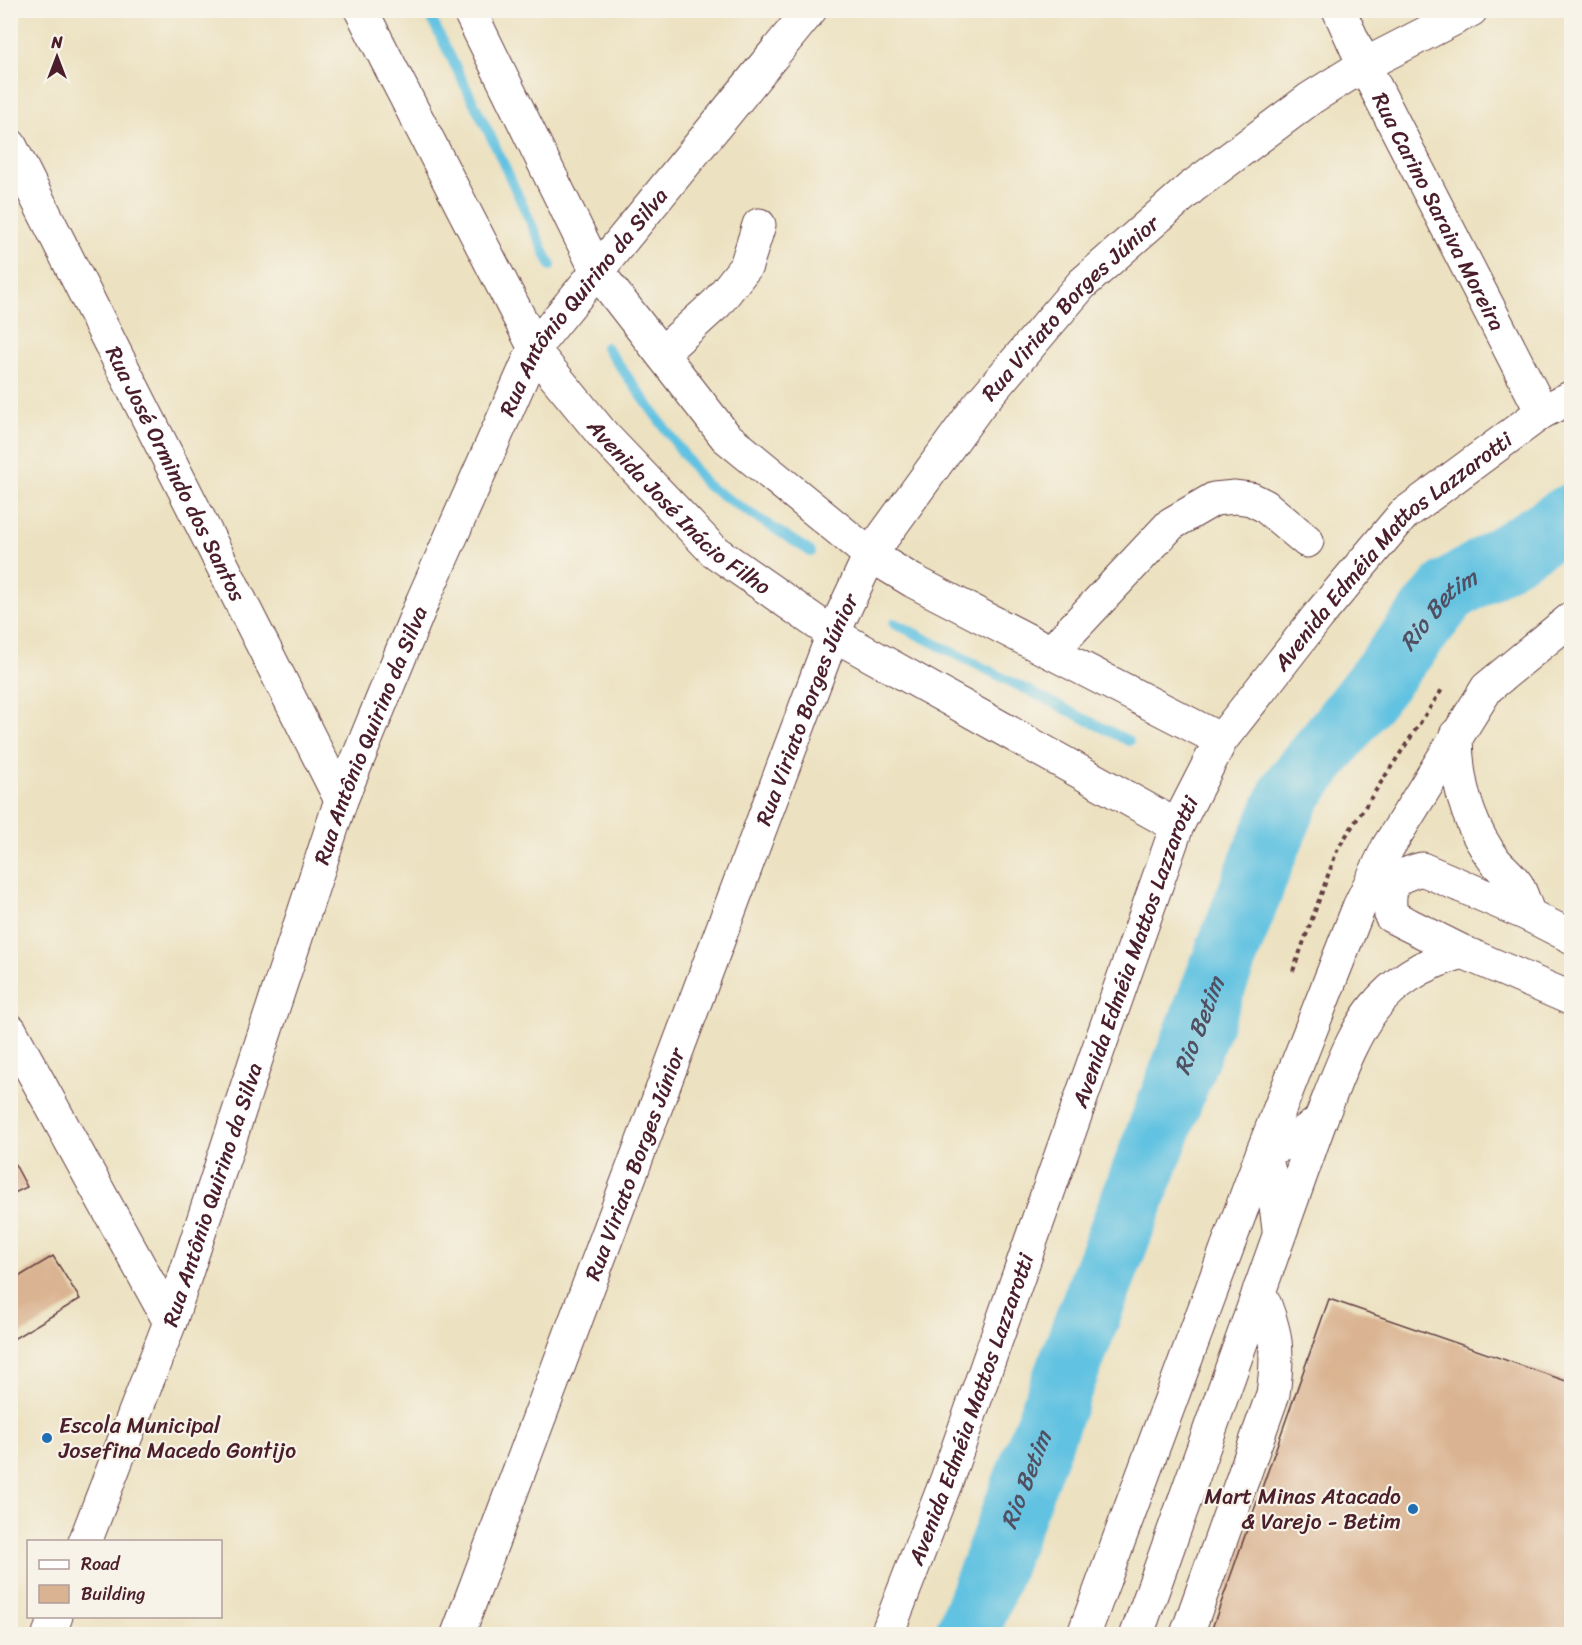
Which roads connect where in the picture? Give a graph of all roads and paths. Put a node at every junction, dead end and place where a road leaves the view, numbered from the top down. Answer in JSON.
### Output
{"nodes":[{"id":1,"x":361,"y":10,"type":"edge"},
{"id":2,"x":469,"y":10,"type":"edge"},
{"id":3,"x":810,"y":10,"type":"edge"},
{"id":4,"x":1339,"y":10,"type":"edge"},
{"id":5,"x":1471,"y":10,"type":"edge"},
{"id":6,"x":1364,"y":65,"type":"junction"},
{"id":7,"x":10,"y":144,"type":"edge"},
{"id":8,"x":759,"y":225,"type":"dead end"},
{"id":9,"x":597,"y":271,"type":"junction"},
{"id":10,"x":535,"y":347,"type":"junction"},
{"id":11,"x":663,"y":353,"type":"junction"},
{"id":12,"x":1572,"y":397,"type":"edge"},
{"id":13,"x":1542,"y":412,"type":"junction"},
{"id":14,"x":1307,"y":541,"type":"dead end"},
{"id":15,"x":870,"y":555,"type":"junction"},
{"id":16,"x":1572,"y":618,"type":"edge"},
{"id":17,"x":833,"y":634,"type":"junction"},
{"id":18,"x":1051,"y":652,"type":"junction"},
{"id":19,"x":1456,"y":735,"type":"junction"},
{"id":20,"x":1221,"y":740,"type":"junction"},
{"id":21,"x":341,"y":800,"type":"junction"},
{"id":22,"x":1177,"y":826,"type":"junction"},
{"id":23,"x":1529,"y":915,"type":"junction"},
{"id":24,"x":1572,"y":937,"type":"edge"},
{"id":25,"x":1463,"y":952,"type":"junction"},
{"id":26,"x":1572,"y":999,"type":"edge"},
{"id":27,"x":10,"y":1030,"type":"edge"},
{"id":28,"x":1320,"y":1121,"type":"junction"},
{"id":29,"x":1263,"y":1151,"type":"junction"},
{"id":30,"x":1280,"y":1237,"type":"junction"},
{"id":31,"x":1259,"y":1291,"type":"junction"},
{"id":32,"x":170,"y":1322,"type":"junction"},
{"id":33,"x":86,"y":1540,"type":"edge"},
{"id":34,"x":56,"y":1618,"type":"edge"},
{"id":35,"x":49,"y":1635,"type":"edge"},
{"id":36,"x":458,"y":1635,"type":"edge"},
{"id":37,"x":887,"y":1635,"type":"edge"},
{"id":38,"x":1084,"y":1635,"type":"edge"},
{"id":39,"x":1137,"y":1635,"type":"edge"},
{"id":40,"x":1187,"y":1635,"type":"edge"}],
"edges":[{"from":1,"to":10,"type":"street","name":"Avenida José Inácio Filho"},
{"from":2,"to":9,"type":"street"},
{"from":3,"to":9,"type":"street","name":"Rua Antônio Quirino da Silva"},
{"from":4,"to":6,"type":"street","name":"Rua Carino Saraiva Moreira"},
{"from":5,"to":6,"type":"street","name":"Rua Viriato Borges Júnior"},
{"from":6,"to":13,"type":"street","name":"Rua Carino Saraiva Moreira"},
{"from":6,"to":15,"type":"street","name":"Rua Viriato Borges Júnior"},
{"from":7,"to":21,"type":"street","name":"Rua José Ormindo dos Santos"},
{"from":8,"to":11,"type":"street"},
{"from":9,"to":10,"type":"street","name":"Rua Antônio Quirino da Silva"},
{"from":9,"to":11,"type":"street"},
{"from":10,"to":17,"type":"street","name":"Avenida José Inácio Filho"},
{"from":10,"to":21,"type":"street","name":"Rua Antônio Quirino da Silva"},
{"from":11,"to":15,"type":"street"},
{"from":12,"to":13,"type":"street","name":"Avenida Edméia Mattos Lazzarotti"},
{"from":13,"to":20,"type":"street","name":"Avenida Edméia Mattos Lazzarotti"},
{"from":14,"to":18,"type":"street"},
{"from":15,"to":17,"type":"street","name":"Rua Viriato Borges Júnior"},
{"from":15,"to":18,"type":"street"},
{"from":16,"to":19,"type":"street"},
{"from":17,"to":22,"type":"street","name":"Avenida José Inácio Filho"},
{"from":17,"to":36,"type":"street","name":"Rua Viriato Borges Júnior"},
{"from":18,"to":20,"type":"street"},
{"from":19,"to":23,"type":"street"},
{"from":19,"to":29,"type":"street"},
{"from":20,"to":22,"type":"street","name":"Avenida Edméia Mattos Lazzarotti"},
{"from":21,"to":32,"type":"street","name":"Rua Antônio Quirino da Silva"},
{"from":22,"to":37,"type":"street","name":"Avenida Edméia Mattos Lazzarotti"},
{"from":23,"to":24,"type":"street"},
{"from":23,"to":25,"type":"street"},
{"from":25,"to":26,"type":"street"},
{"from":25,"to":28,"type":"street"},
{"from":27,"to":32,"type":"street"},
{"from":28,"to":29,"type":"street"},
{"from":28,"to":30,"type":"street"},
{"from":29,"to":30,"type":"street"},
{"from":29,"to":38,"type":"street"},
{"from":30,"to":31,"type":"street"},
{"from":31,"to":39,"type":"street"},
{"from":31,"to":40,"type":"street"},
{"from":32,"to":33,"type":"street","name":"Rua Antônio Quirino da Silva"},
{"from":34,"to":35,"type":"street"}]}
